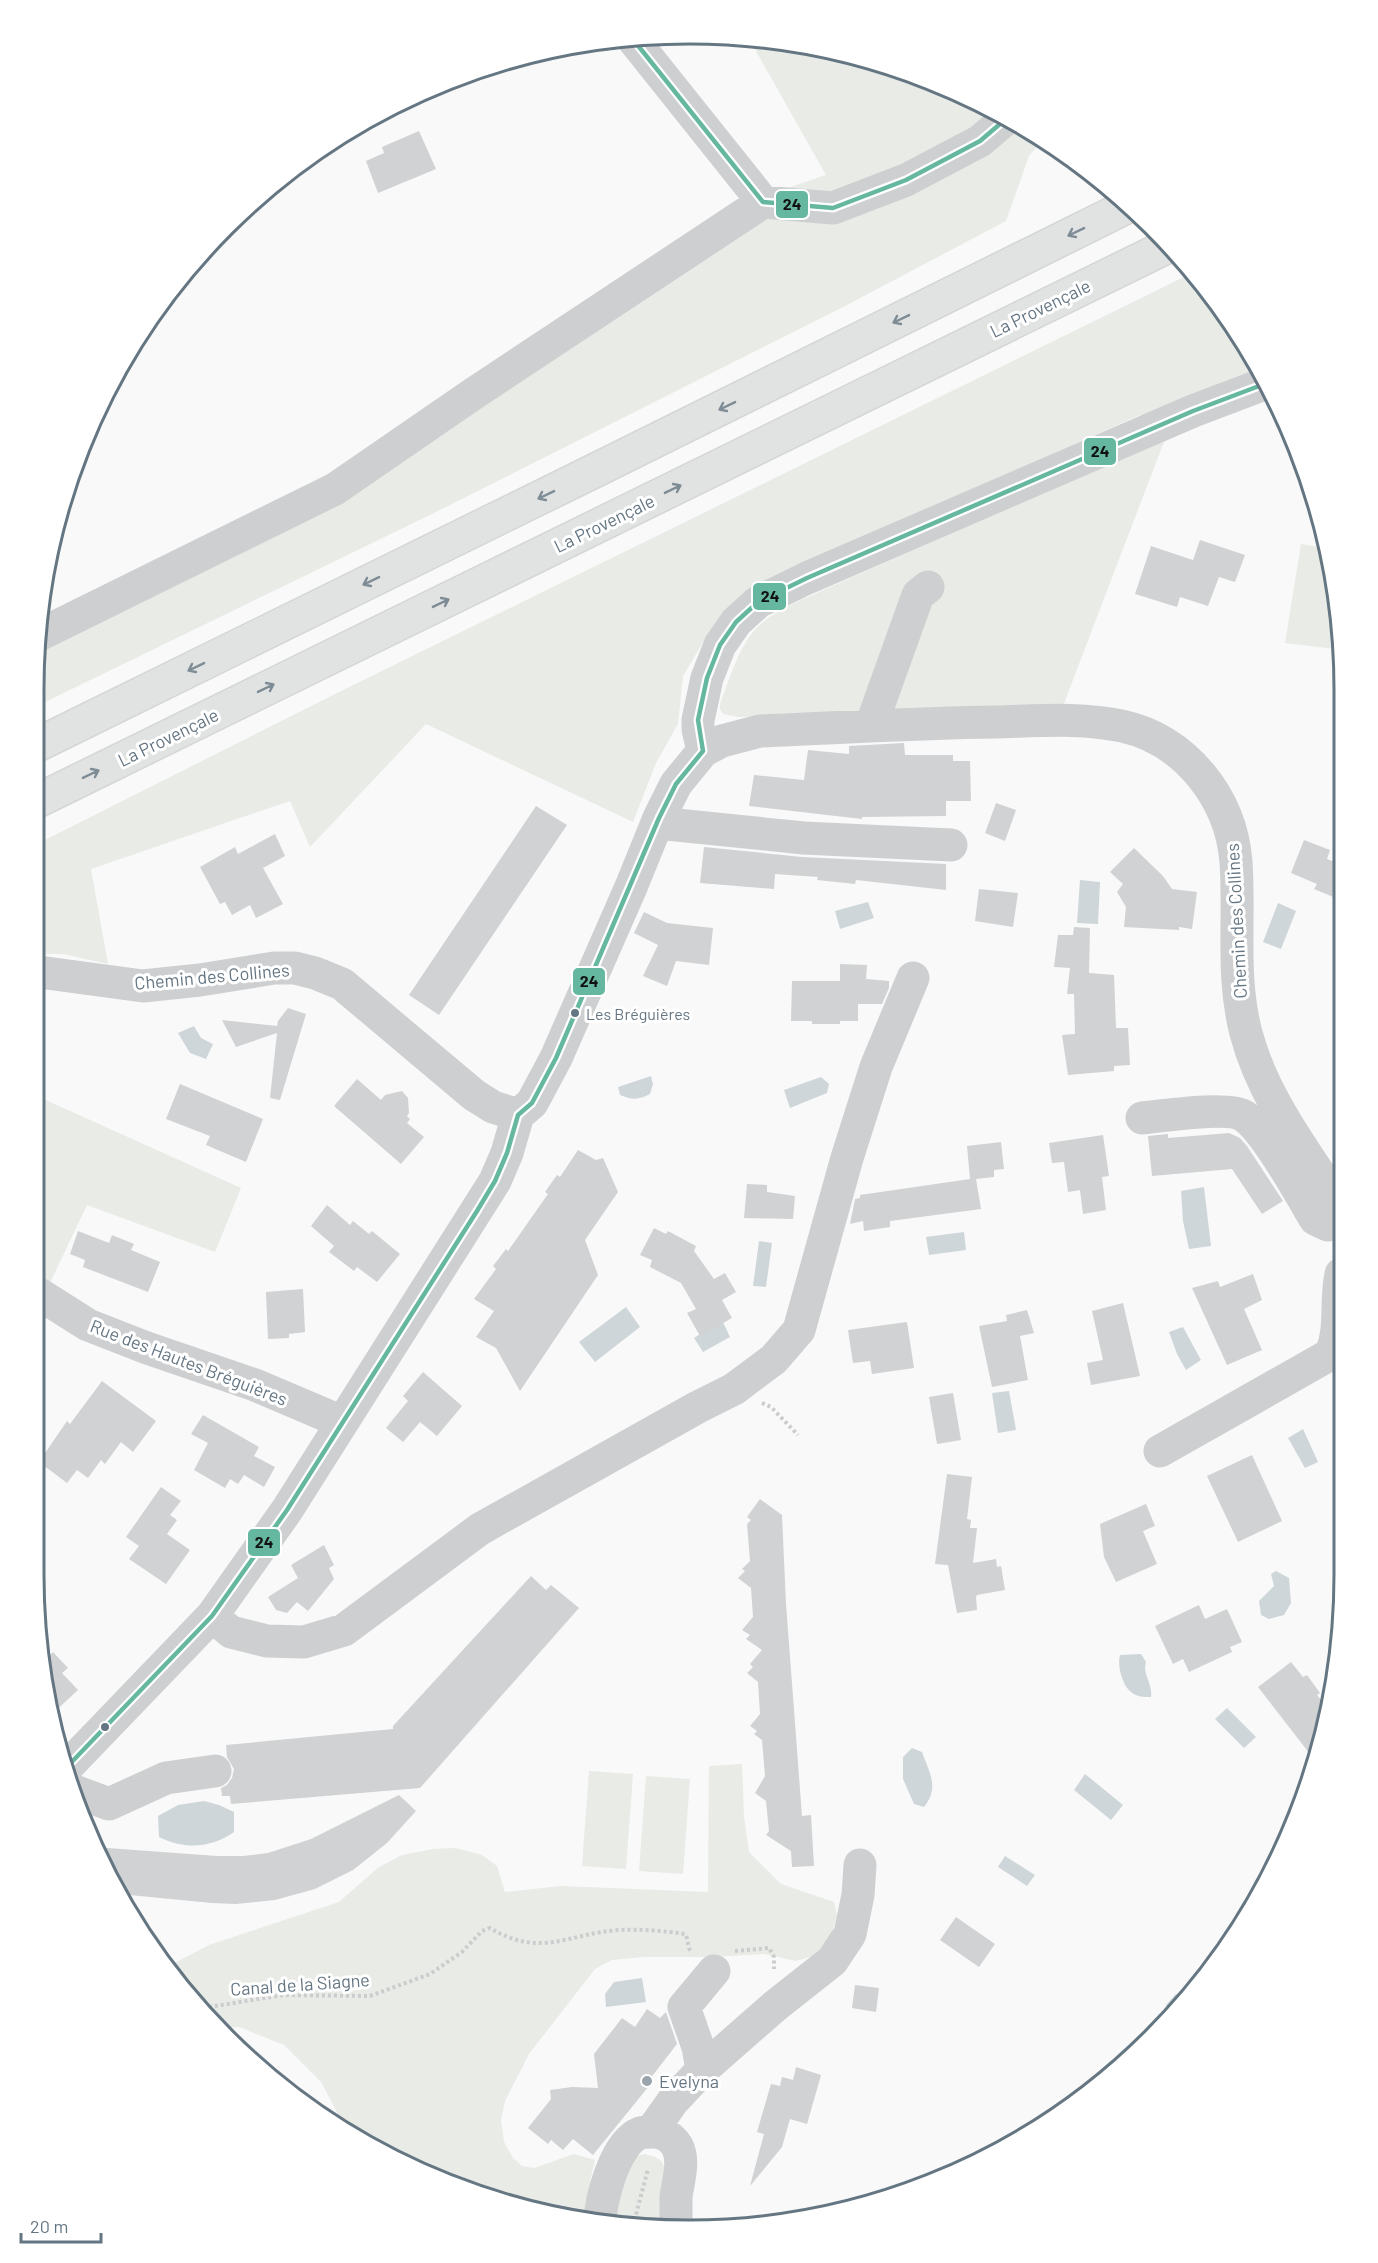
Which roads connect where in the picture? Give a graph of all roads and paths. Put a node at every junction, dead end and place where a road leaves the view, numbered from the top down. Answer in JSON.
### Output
{"nodes":[{"id":1,"x":638,"y":46,"type":"edge"},
{"id":2,"x":1000,"y":124,"type":"edge"},
{"id":3,"x":763,"y":202,"type":"junction"},
{"id":4,"x":1121,"y":210,"type":"edge"},
{"id":5,"x":1161,"y":249,"type":"edge"},
{"id":6,"x":1259,"y":386,"type":"edge"},
{"id":7,"x":928,"y":586,"type":"dead end"},
{"id":8,"x":46,"y":631,"type":"edge"},
{"id":9,"x":872,"y":726,"type":"junction"},
{"id":10,"x":44,"y":742,"type":"edge"},
{"id":11,"x":703,"y":752,"type":"junction"},
{"id":12,"x":44,"y":798,"type":"edge"},
{"id":13,"x":657,"y":823,"type":"junction"},
{"id":14,"x":951,"y":845,"type":"dead end"},
{"id":15,"x":44,"y":973,"type":"edge"},
{"id":16,"x":913,"y":978,"type":"dead end"},
{"id":17,"x":518,"y":1115,"type":"junction"},
{"id":18,"x":1143,"y":1118,"type":"dead end"},
{"id":19,"x":1334,"y":1196,"type":"edge"},
{"id":20,"x":1334,"y":1222,"type":"edge"},
{"id":21,"x":44,"y":1297,"type":"edge"},
{"id":22,"x":1334,"y":1347,"type":"edge"},
{"id":23,"x":734,"y":1389,"type":"junction"},
{"id":24,"x":342,"y":1422,"type":"junction"},
{"id":25,"x":798,"y":1435,"type":"dead end"},
{"id":26,"x":1160,"y":1451,"type":"dead end"},
{"id":27,"x":212,"y":1616,"type":"junction"},
{"id":28,"x":72,"y":1762,"type":"edge"},
{"id":29,"x":215,"y":1771,"type":"dead end"},
{"id":30,"x":84,"y":1798,"type":"edge"},
{"id":31,"x":860,"y":1865,"type":"dead end"},
{"id":32,"x":716,"y":1959,"type":"junction"},
{"id":33,"x":775,"y":2006,"type":"junction"},
{"id":34,"x":211,"y":2007,"type":"edge"},
{"id":35,"x":702,"y":2070,"type":"junction"},
{"id":36,"x":651,"y":2132,"type":"junction"},
{"id":37,"x":601,"y":2213,"type":"edge"},
{"id":38,"x":635,"y":2217,"type":"edge"},
{"id":39,"x":677,"y":2219,"type":"edge"}],
"edges":[{"from":1,"to":3,"type":"street"},
{"from":2,"to":3,"type":"street"},
{"from":3,"to":8,"type":"street"},
{"from":4,"to":10,"type":"highway","one_way":true},
{"from":12,"to":5,"type":"highway","name":"La Provençale","one_way":true},
{"from":6,"to":11,"type":"street"},
{"from":7,"to":9,"type":"street"},
{"from":9,"to":11,"type":"street","name":"Chemin des Collines"},
{"from":9,"to":19,"type":"street","name":"Chemin des Collines"},
{"from":11,"to":13,"type":"street"},
{"from":13,"to":14,"type":"street"},
{"from":13,"to":17,"type":"street"},
{"from":15,"to":17,"type":"street","name":"Chemin des Collines"},
{"from":16,"to":23,"type":"street"},
{"from":17,"to":24,"type":"street"},
{"from":18,"to":20,"type":"street"},
{"from":21,"to":24,"type":"street","name":"Rue des Hautes Bréguières"},
{"from":22,"to":26,"type":"street"},
{"from":23,"to":25,"type":"path"},
{"from":23,"to":27,"type":"street"},
{"from":24,"to":27,"type":"street"},
{"from":27,"to":28,"type":"street"},
{"from":29,"to":30,"type":"street"},
{"from":31,"to":33,"type":"street"},
{"from":32,"to":33,"type":"path"},
{"from":32,"to":34,"type":"path","name":"Canal de la Siagne"},
{"from":32,"to":35,"type":"street"},
{"from":33,"to":35,"type":"street"},
{"from":35,"to":36,"type":"street"},
{"from":36,"to":37,"type":"street"},
{"from":36,"to":38,"type":"path"},
{"from":36,"to":39,"type":"street"}]}
